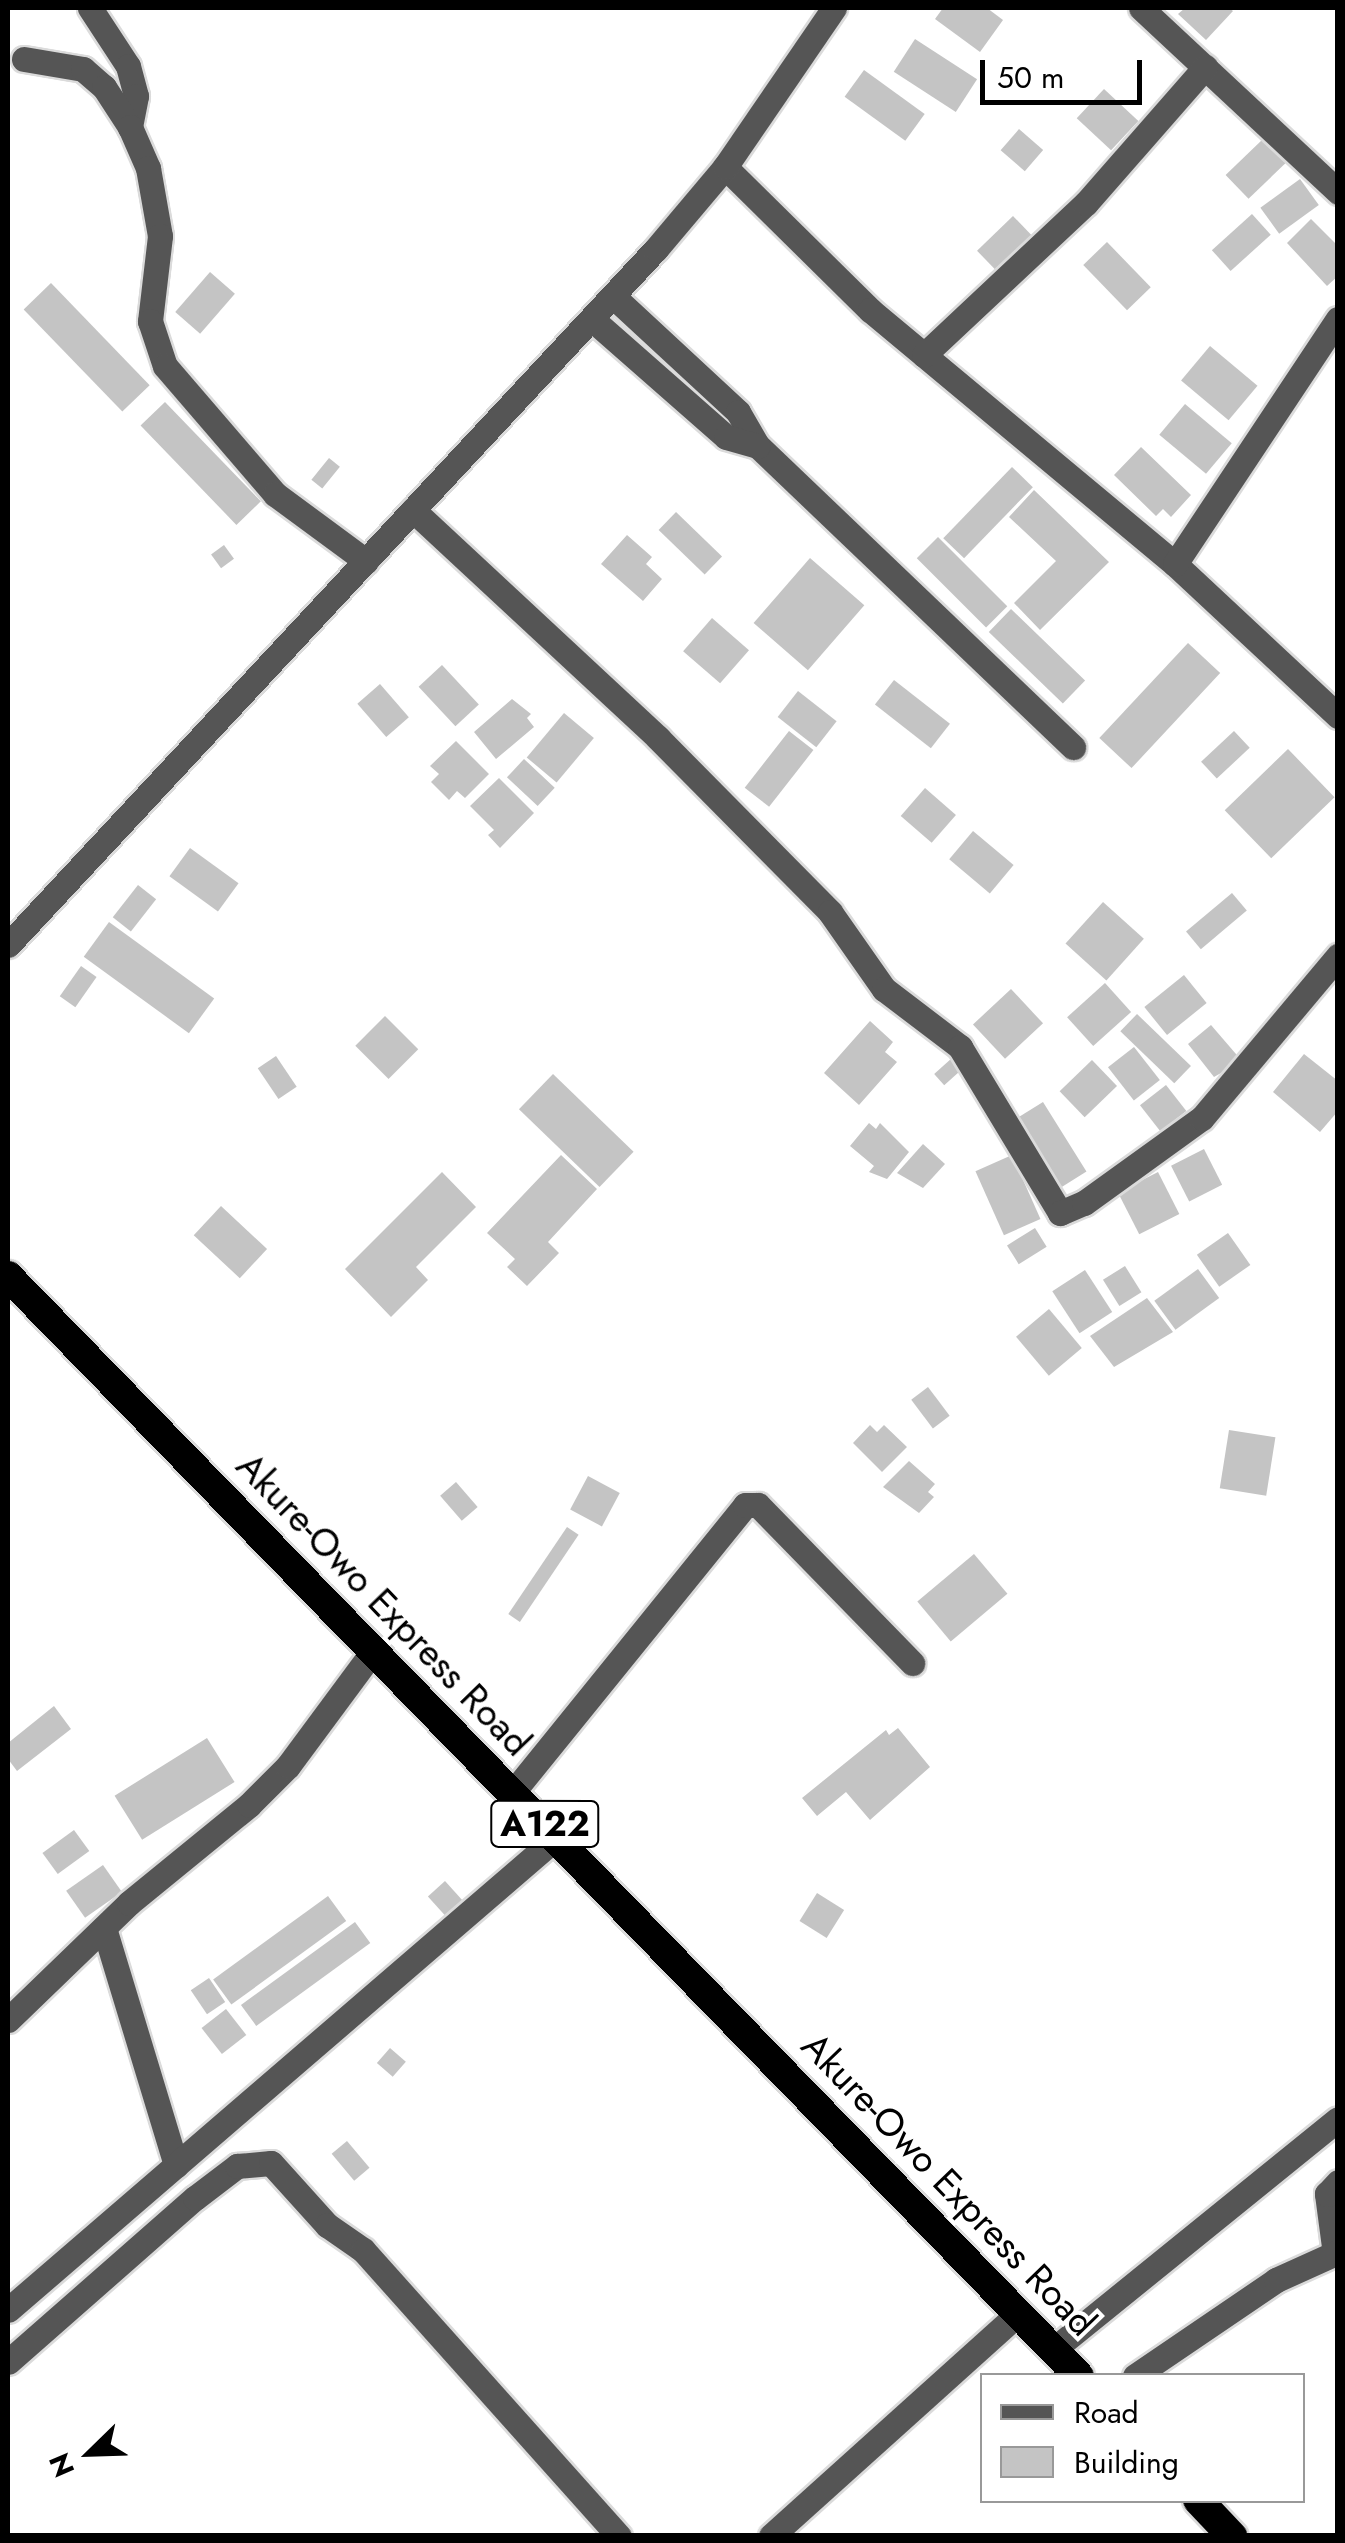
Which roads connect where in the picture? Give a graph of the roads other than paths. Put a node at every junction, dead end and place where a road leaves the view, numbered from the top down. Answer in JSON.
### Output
{"nodes":[{"id":1,"x":90,"y":8,"type":"edge"},
{"id":2,"x":834,"y":8,"type":"edge"},
{"id":3,"x":1140,"y":8,"type":"edge"},
{"id":4,"x":24,"y":60,"type":"dead end"},
{"id":5,"x":1205,"y":68,"type":"junction"},
{"id":6,"x":130,"y":127,"type":"junction"},
{"id":7,"x":724,"y":168,"type":"junction"},
{"id":8,"x":1338,"y":192,"type":"edge"},
{"id":9,"x":614,"y":297,"type":"junction"},
{"id":10,"x":593,"y":320,"type":"junction"},
{"id":11,"x":1338,"y":320,"type":"edge"},
{"id":12,"x":924,"y":355,"type":"junction"},
{"id":13,"x":758,"y":446,"type":"junction"},
{"id":14,"x":413,"y":510,"type":"junction"},
{"id":15,"x":366,"y":561,"type":"junction"},
{"id":16,"x":1174,"y":564,"type":"junction"},
{"id":17,"x":1335,"y":707,"type":"edge"},
{"id":18,"x":1073,"y":747,"type":"dead end"},
{"id":19,"x":8,"y":946,"type":"edge"},
{"id":20,"x":1338,"y":956,"type":"edge"},
{"id":21,"x":8,"y":1276,"type":"edge"},
{"id":22,"x":373,"y":1651,"type":"junction"},
{"id":23,"x":912,"y":1662,"type":"dead end"},
{"id":24,"x":512,"y":1792,"type":"junction"},
{"id":25,"x":557,"y":1836,"type":"junction"},
{"id":26,"x":104,"y":1928,"type":"junction"},
{"id":27,"x":8,"y":2020,"type":"edge"},
{"id":28,"x":1338,"y":2118,"type":"edge"},
{"id":29,"x":176,"y":2165,"type":"junction"},
{"id":30,"x":1338,"y":2182,"type":"edge"},
{"id":31,"x":1336,"y":2253,"type":"edge"},
{"id":32,"x":8,"y":2310,"type":"edge"},
{"id":33,"x":1019,"y":2314,"type":"junction"},
{"id":34,"x":1054,"y":2349,"type":"junction"},
{"id":35,"x":8,"y":2362,"type":"edge"},
{"id":36,"x":1076,"y":2373,"type":"edge"},
{"id":37,"x":1139,"y":2373,"type":"edge"},
{"id":38,"x":1201,"y":2503,"type":"edge"},
{"id":39,"x":619,"y":2536,"type":"edge"},
{"id":40,"x":771,"y":2536,"type":"edge"},
{"id":41,"x":1232,"y":2536,"type":"edge"}],
"edges":[{"from":1,"to":6,"type":"street"},
{"from":2,"to":7,"type":"street"},
{"from":3,"to":5,"type":"street"},
{"from":4,"to":6,"type":"street"},
{"from":5,"to":8,"type":"street"},
{"from":5,"to":12,"type":"street"},
{"from":6,"to":15,"type":"street"},
{"from":7,"to":9,"type":"street"},
{"from":7,"to":12,"type":"street"},
{"from":9,"to":10,"type":"street"},
{"from":9,"to":13,"type":"street"},
{"from":10,"to":13,"type":"street"},
{"from":10,"to":14,"type":"street"},
{"from":11,"to":16,"type":"street"},
{"from":12,"to":16,"type":"street"},
{"from":13,"to":18,"type":"street"},
{"from":14,"to":15,"type":"street"},
{"from":14,"to":20,"type":"street"},
{"from":15,"to":19,"type":"street"},
{"from":16,"to":17,"type":"street"},
{"from":21,"to":22,"type":"highway","name":"Akure-Owo Express Road","number":"A122"},
{"from":22,"to":24,"type":"highway","name":"Akure-Owo Express Road","number":"A122"},
{"from":22,"to":26,"type":"street"},
{"from":23,"to":24,"type":"street"},
{"from":24,"to":25,"type":"highway","name":"Akure-Owo Express Road","number":"A122"},
{"from":25,"to":29,"type":"street"},
{"from":25,"to":33,"type":"highway","name":"Akure-Owo Express Road","number":"A122"},
{"from":26,"to":27,"type":"street"},
{"from":26,"to":29,"type":"street"},
{"from":28,"to":34,"type":"street"},
{"from":29,"to":32,"type":"street"},
{"from":30,"to":31,"type":"street"},
{"from":31,"to":37,"type":"street"},
{"from":33,"to":34,"type":"highway","name":"Akure-Owo Express Road","number":"A122"},
{"from":33,"to":40,"type":"street"},
{"from":34,"to":36,"type":"highway","name":"Akure-Owo Express Road","number":"A122"},
{"from":35,"to":39,"type":"street"},
{"from":38,"to":41,"type":"highway"}]}
